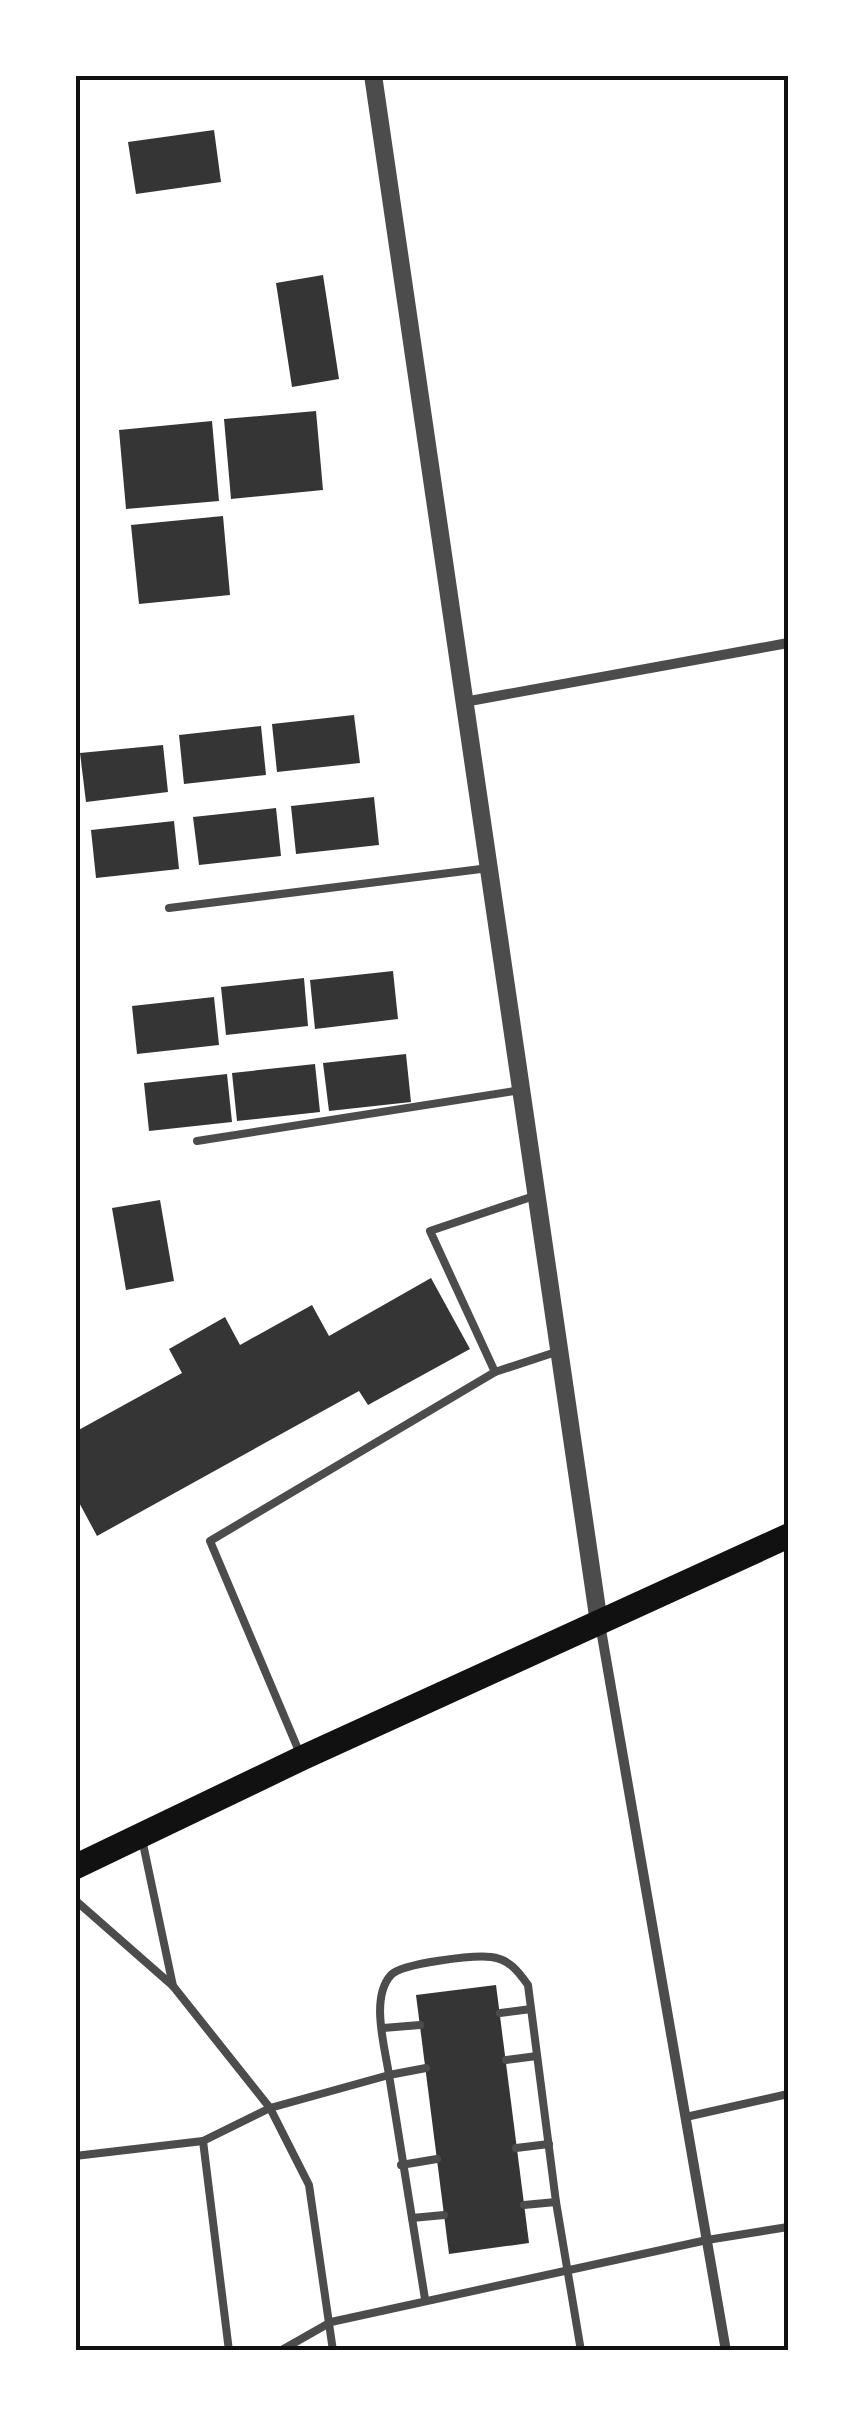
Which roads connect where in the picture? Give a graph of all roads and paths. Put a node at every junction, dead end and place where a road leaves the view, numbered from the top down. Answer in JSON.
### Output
{"nodes":[{"id":1,"x":373,"y":75,"type":"edge"},
{"id":2,"x":788,"y":643,"type":"edge"},
{"id":3,"x":464,"y":702,"type":"junction"},
{"id":4,"x":489,"y":868,"type":"junction"},
{"id":5,"x":169,"y":908,"type":"dead end"},
{"id":6,"x":521,"y":1090,"type":"junction"},
{"id":7,"x":197,"y":1141,"type":"dead end"},
{"id":8,"x":536,"y":1195,"type":"junction"},
{"id":9,"x":560,"y":1351,"type":"junction"},
{"id":10,"x":495,"y":1372,"type":"junction"},
{"id":11,"x":788,"y":1536,"type":"edge"},
{"id":12,"x":600,"y":1623,"type":"junction"},
{"id":13,"x":302,"y":1758,"type":"junction"},
{"id":14,"x":142,"y":1836,"type":"junction"},
{"id":15,"x":75,"y":1868,"type":"edge"},
{"id":16,"x":75,"y":1900,"type":"edge"},
{"id":17,"x":173,"y":1986,"type":"junction"},
{"id":18,"x":532,"y":2008,"type":"junction"},
{"id":19,"x":500,"y":2013,"type":"dead end"},
{"id":20,"x":420,"y":2025,"type":"dead end"},
{"id":21,"x":383,"y":2028,"type":"junction"},
{"id":22,"x":537,"y":2056,"type":"junction"},
{"id":23,"x":506,"y":2060,"type":"dead end"},
{"id":24,"x":426,"y":2068,"type":"dead end"},
{"id":25,"x":389,"y":2075,"type":"junction"},
{"id":26,"x":788,"y":2094,"type":"edge"},
{"id":27,"x":270,"y":2108,"type":"junction"},
{"id":28,"x":686,"y":2117,"type":"junction"},
{"id":29,"x":204,"y":2141,"type":"junction"},
{"id":30,"x":549,"y":2144,"type":"junction"},
{"id":31,"x":516,"y":2148,"type":"dead end"},
{"id":32,"x":75,"y":2156,"type":"edge"},
{"id":33,"x":438,"y":2159,"type":"dead end"},
{"id":34,"x":401,"y":2165,"type":"junction"},
{"id":35,"x":556,"y":2202,"type":"junction"},
{"id":36,"x":524,"y":2206,"type":"dead end"},
{"id":37,"x":444,"y":2215,"type":"dead end"},
{"id":38,"x":412,"y":2218,"type":"junction"},
{"id":39,"x":788,"y":2227,"type":"edge"},
{"id":40,"x":707,"y":2240,"type":"junction"},
{"id":41,"x":567,"y":2272,"type":"junction"},
{"id":42,"x":425,"y":2299,"type":"junction"},
{"id":43,"x":331,"y":2322,"type":"junction"},
{"id":44,"x":247,"y":2351,"type":"edge"},
{"id":45,"x":280,"y":2351,"type":"edge"},
{"id":46,"x":333,"y":2351,"type":"edge"},
{"id":47,"x":580,"y":2351,"type":"edge"},
{"id":48,"x":726,"y":2351,"type":"edge"}],
"edges":[{"from":1,"to":3,"type":"street"},
{"from":2,"to":3,"type":"street"},
{"from":3,"to":4,"type":"street"},
{"from":4,"to":5,"type":"lane"},
{"from":4,"to":6,"type":"street"},
{"from":6,"to":7,"type":"lane"},
{"from":6,"to":8,"type":"street"},
{"from":8,"to":9,"type":"street"},
{"from":8,"to":10,"type":"lane"},
{"from":9,"to":10,"type":"lane"},
{"from":9,"to":12,"type":"street"},
{"from":10,"to":13,"type":"lane"},
{"from":11,"to":12,"type":"main road"},
{"from":12,"to":13,"type":"main road"},
{"from":12,"to":28,"type":"street"},
{"from":13,"to":14,"type":"main road"},
{"from":14,"to":15,"type":"main road"},
{"from":14,"to":17,"type":"lane"},
{"from":16,"to":17,"type":"lane"},
{"from":17,"to":27,"type":"lane"},
{"from":18,"to":19,"type":"lane"},
{"from":18,"to":21,"type":"lane"},
{"from":18,"to":22,"type":"lane"},
{"from":20,"to":21,"type":"lane"},
{"from":21,"to":25,"type":"lane"},
{"from":22,"to":23,"type":"lane"},
{"from":22,"to":30,"type":"lane"},
{"from":24,"to":25,"type":"lane"},
{"from":25,"to":27,"type":"lane"},
{"from":25,"to":34,"type":"lane"},
{"from":26,"to":28,"type":"lane"},
{"from":27,"to":29,"type":"lane"},
{"from":27,"to":43,"type":"lane"},
{"from":28,"to":40,"type":"street"},
{"from":29,"to":32,"type":"lane"},
{"from":29,"to":44,"type":"lane"},
{"from":30,"to":31,"type":"lane"},
{"from":30,"to":35,"type":"lane"},
{"from":33,"to":34,"type":"lane"},
{"from":34,"to":38,"type":"lane"},
{"from":35,"to":36,"type":"lane"},
{"from":35,"to":41,"type":"lane"},
{"from":37,"to":38,"type":"lane"},
{"from":38,"to":42,"type":"lane"},
{"from":39,"to":40,"type":"lane"},
{"from":40,"to":41,"type":"lane"},
{"from":40,"to":48,"type":"street"},
{"from":41,"to":42,"type":"lane"},
{"from":41,"to":47,"type":"lane"},
{"from":42,"to":43,"type":"lane"},
{"from":43,"to":45,"type":"lane"},
{"from":43,"to":46,"type":"lane"}]}
